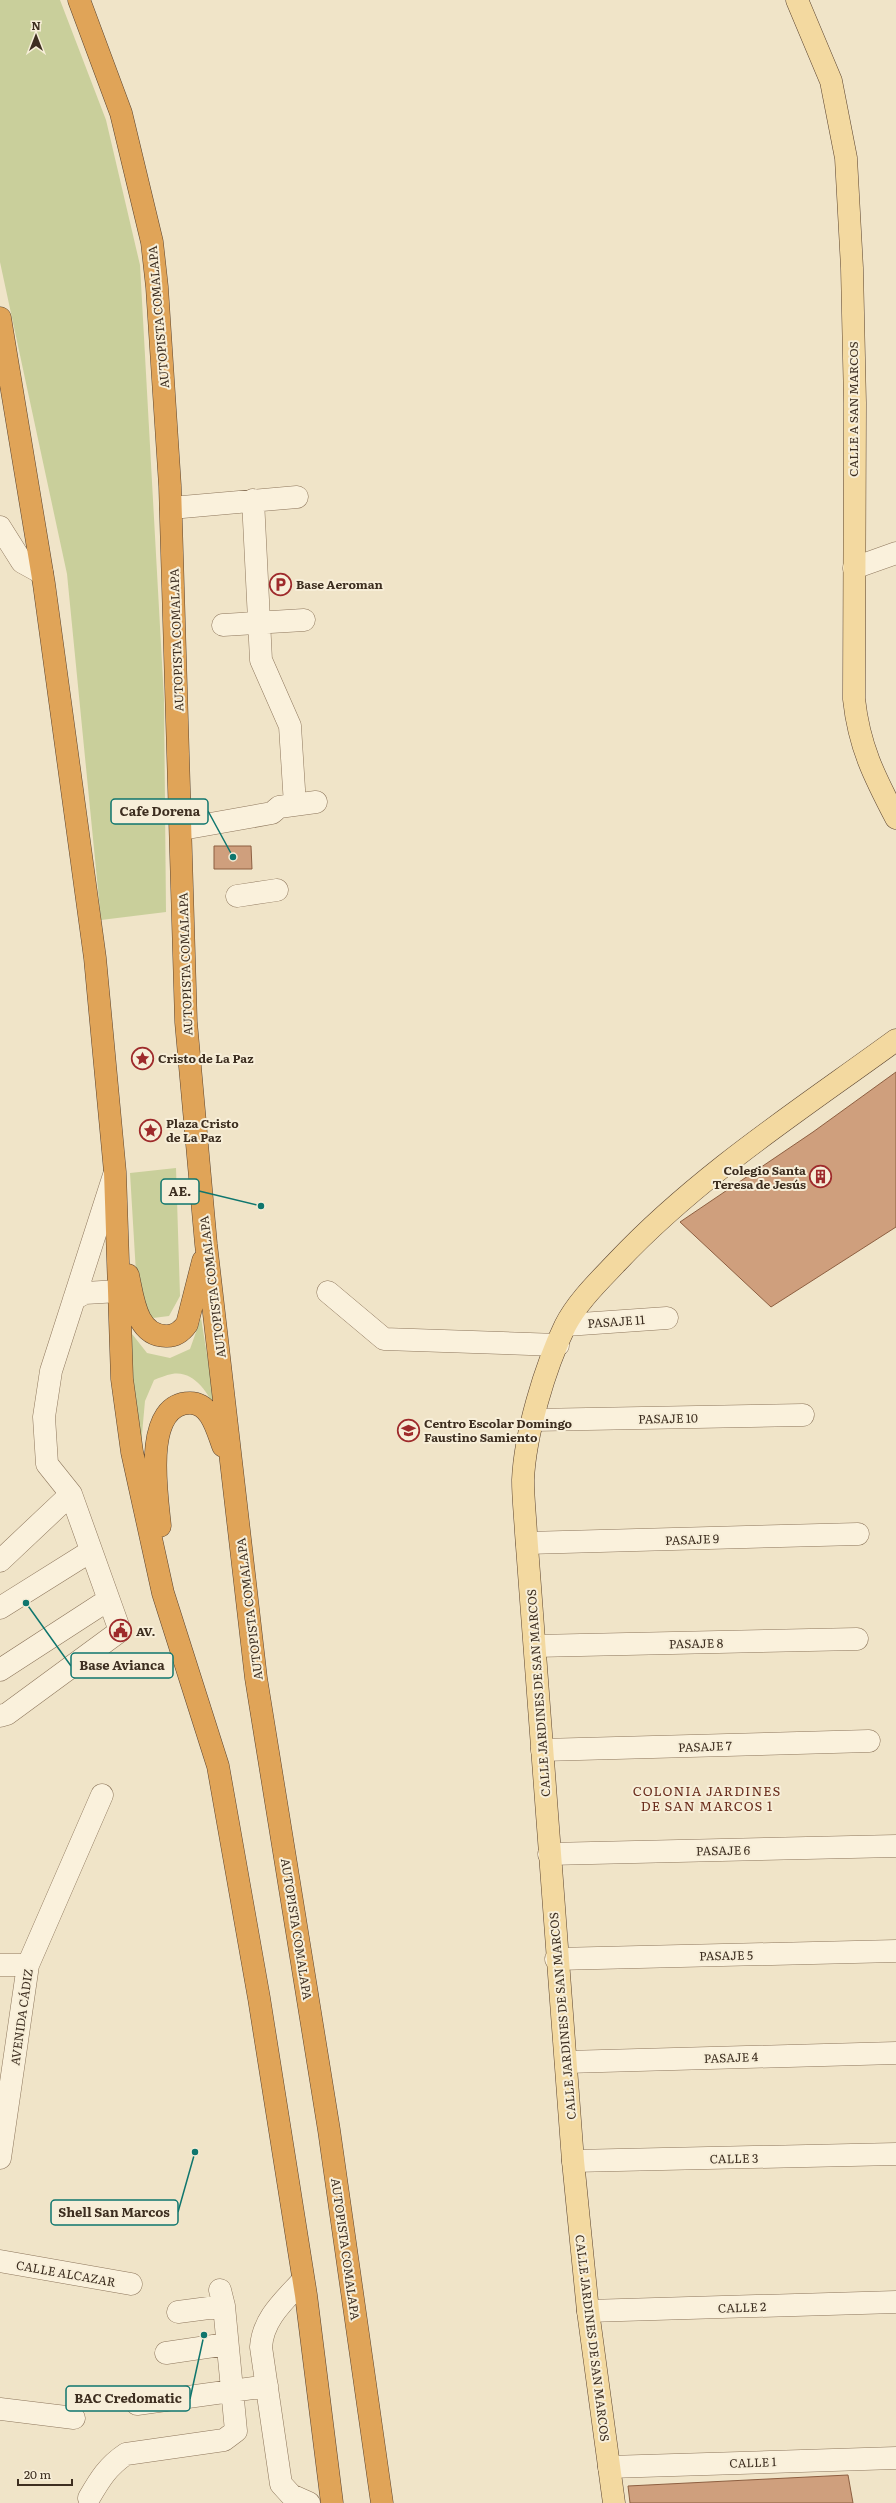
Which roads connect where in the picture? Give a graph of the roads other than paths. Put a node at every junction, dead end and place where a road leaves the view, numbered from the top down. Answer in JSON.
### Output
{"nodes":[{"id":1,"x":79,"y":0,"type":"edge"},
{"id":2,"x":797,"y":0,"type":"edge"},
{"id":3,"x":0,"y":318,"type":"edge"},
{"id":4,"x":297,"y":497,"type":"dead end"},
{"id":5,"x":253,"y":500,"type":"junction"},
{"id":6,"x":171,"y":508,"type":"junction"},
{"id":7,"x":0,"y":526,"type":"edge"},
{"id":8,"x":896,"y":553,"type":"edge"},
{"id":9,"x":854,"y":568,"type":"junction"},
{"id":10,"x":42,"y":573,"type":"junction"},
{"id":11,"x":304,"y":620,"type":"dead end"},
{"id":12,"x":260,"y":621,"type":"junction"},
{"id":13,"x":223,"y":625,"type":"dead end"},
{"id":14,"x":316,"y":802,"type":"dead end"},
{"id":15,"x":295,"y":805,"type":"junction"},
{"id":16,"x":896,"y":818,"type":"edge"},
{"id":17,"x":182,"y":829,"type":"junction"},
{"id":18,"x":277,"y":890,"type":"dead end"},
{"id":19,"x":237,"y":896,"type":"dead end"},
{"id":20,"x":896,"y":1040,"type":"edge"},
{"id":21,"x":115,"y":1172,"type":"junction"},
{"id":22,"x":118,"y":1231,"type":"junction"},
{"id":23,"x":206,"y":1244,"type":"junction"},
{"id":24,"x":119,"y":1291,"type":"junction"},
{"id":25,"x":328,"y":1292,"type":"dead end"},
{"id":26,"x":74,"y":1299,"type":"junction"},
{"id":27,"x":667,"y":1318,"type":"dead end"},
{"id":28,"x":566,"y":1325,"type":"junction"},
{"id":29,"x":558,"y":1345,"type":"junction"},
{"id":30,"x":803,"y":1415,"type":"dead end"},
{"id":31,"x":533,"y":1420,"type":"junction"},
{"id":32,"x":71,"y":1494,"type":"junction"},
{"id":33,"x":239,"y":1517,"type":"junction"},
{"id":34,"x":858,"y":1534,"type":"dead end"},
{"id":35,"x":527,"y":1543,"type":"junction"},
{"id":36,"x":91,"y":1551,"type":"junction"},
{"id":37,"x":0,"y":1561,"type":"edge"},
{"id":38,"x":163,"y":1593,"type":"junction"},
{"id":39,"x":108,"y":1600,"type":"junction"},
{"id":40,"x":0,"y":1608,"type":"edge"},
{"id":41,"x":857,"y":1639,"type":"dead end"},
{"id":42,"x":535,"y":1646,"type":"junction"},
{"id":43,"x":0,"y":1670,"type":"edge"},
{"id":44,"x":0,"y":1716,"type":"edge"},
{"id":45,"x":869,"y":1741,"type":"dead end"},
{"id":46,"x":542,"y":1750,"type":"junction"},
{"id":47,"x":102,"y":1795,"type":"dead end"},
{"id":48,"x":896,"y":1846,"type":"edge"},
{"id":49,"x":549,"y":1854,"type":"junction"},
{"id":50,"x":896,"y":1951,"type":"edge"},
{"id":51,"x":556,"y":1959,"type":"junction"},
{"id":52,"x":0,"y":1965,"type":"edge"},
{"id":53,"x":28,"y":1965,"type":"junction"},
{"id":54,"x":896,"y":2053,"type":"edge"},
{"id":55,"x":566,"y":2062,"type":"junction"},
{"id":56,"x":4,"y":2114,"type":"edge"},
{"id":57,"x":896,"y":2154,"type":"edge"},
{"id":58,"x":0,"y":2158,"type":"edge"},
{"id":59,"x":573,"y":2161,"type":"junction"},
{"id":60,"x":0,"y":2261,"type":"edge"},
{"id":61,"x":303,"y":2280,"type":"junction"},
{"id":62,"x":131,"y":2284,"type":"dead end"},
{"id":63,"x":896,"y":2302,"type":"edge"},
{"id":64,"x":588,"y":2311,"type":"junction"},
{"id":65,"x":178,"y":2312,"type":"dead end"},
{"id":66,"x":227,"y":2344,"type":"junction"},
{"id":67,"x":166,"y":2353,"type":"dead end"},
{"id":68,"x":267,"y":2386,"type":"junction"},
{"id":69,"x":232,"y":2391,"type":"junction"},
{"id":70,"x":137,"y":2404,"type":"dead end"},
{"id":71,"x":0,"y":2409,"type":"edge"},
{"id":72,"x":74,"y":2418,"type":"dead end"},
{"id":73,"x":896,"y":2458,"type":"edge"},
{"id":74,"x":609,"y":2467,"type":"junction"},
{"id":75,"x":89,"y":2498,"type":"dead end"},
{"id":76,"x":309,"y":2503,"type":"edge"},
{"id":77,"x":332,"y":2503,"type":"edge"},
{"id":78,"x":382,"y":2503,"type":"edge"},
{"id":79,"x":614,"y":2503,"type":"edge"}],
"edges":[{"from":1,"to":6,"type":"highway","name":"AUTOPISTA COMALAPA"},
{"from":2,"to":9,"type":"main road","name":"CALLE A SAN MARCOS"},
{"from":3,"to":10,"type":"highway"},
{"from":4,"to":5,"type":"street"},
{"from":5,"to":6,"type":"street"},
{"from":5,"to":12,"type":"street"},
{"from":6,"to":17,"type":"highway","name":"AUTOPISTA COMALAPA"},
{"from":7,"to":10,"type":"street"},
{"from":8,"to":9,"type":"street"},
{"from":9,"to":16,"type":"main road","name":"CALLE A SAN MARCOS"},
{"from":10,"to":21,"type":"highway"},
{"from":11,"to":12,"type":"street"},
{"from":12,"to":13,"type":"street"},
{"from":12,"to":15,"type":"street"},
{"from":14,"to":15,"type":"street"},
{"from":15,"to":17,"type":"street"},
{"from":17,"to":23,"type":"highway","name":"AUTOPISTA COMALAPA"},
{"from":18,"to":19,"type":"street"},
{"from":20,"to":28,"type":"main road","name":"CALLE JARDINES DE SAN MARCOS"},
{"from":21,"to":22,"type":"highway"},
{"from":21,"to":26,"type":"street"},
{"from":22,"to":23,"type":"highway"},
{"from":22,"to":24,"type":"highway"},
{"from":23,"to":33,"type":"highway","name":"AUTOPISTA COMALAPA"},
{"from":24,"to":26,"type":"street"},
{"from":24,"to":38,"type":"highway"},
{"from":25,"to":29,"type":"street"},
{"from":26,"to":32,"type":"street"},
{"from":27,"to":28,"type":"street","name":"PASAJE 11"},
{"from":28,"to":29,"type":"main road","name":"CALLE JARDINES DE SAN MARCOS"},
{"from":29,"to":31,"type":"main road","name":"CALLE JARDINES DE SAN MARCOS"},
{"from":30,"to":31,"type":"street","name":"PASAJE 10"},
{"from":31,"to":35,"type":"main road","name":"CALLE JARDINES DE SAN MARCOS"},
{"from":32,"to":36,"type":"street"},
{"from":32,"to":37,"type":"street"},
{"from":33,"to":38,"type":"highway"},
{"from":33,"to":78,"type":"highway","name":"AUTOPISTA COMALAPA"},
{"from":34,"to":35,"type":"street","name":"PASAJE 9"},
{"from":35,"to":42,"type":"main road","name":"CALLE JARDINES DE SAN MARCOS"},
{"from":36,"to":39,"type":"street"},
{"from":36,"to":40,"type":"street"},
{"from":38,"to":61,"type":"highway"},
{"from":39,"to":43,"type":"street"},
{"from":39,"to":44,"type":"street"},
{"from":41,"to":42,"type":"street","name":"PASAJE 8"},
{"from":42,"to":46,"type":"main road","name":"CALLE JARDINES DE SAN MARCOS"},
{"from":45,"to":46,"type":"street","name":"PASAJE 7"},
{"from":46,"to":49,"type":"main road","name":"CALLE JARDINES DE SAN MARCOS"},
{"from":47,"to":53,"type":"street","name":"AVENIDA CÁDIZ"},
{"from":48,"to":49,"type":"street","name":"PASAJE 6"},
{"from":49,"to":51,"type":"main road","name":"CALLE JARDINES DE SAN MARCOS"},
{"from":50,"to":51,"type":"street","name":"PASAJE 5"},
{"from":51,"to":55,"type":"main road","name":"CALLE JARDINES DE SAN MARCOS"},
{"from":52,"to":53,"type":"street"},
{"from":53,"to":56,"type":"street","name":"AVENIDA CÁDIZ"},
{"from":54,"to":55,"type":"street","name":"PASAJE 4"},
{"from":55,"to":59,"type":"main road","name":"CALLE JARDINES DE SAN MARCOS"},
{"from":56,"to":58,"type":"street","name":"AVENIDA CÁDIZ"},
{"from":57,"to":59,"type":"street","name":"CALLE 3"},
{"from":59,"to":64,"type":"main road","name":"CALLE JARDINES DE SAN MARCOS"},
{"from":60,"to":62,"type":"street","name":"CALLE ALCAZAR"},
{"from":61,"to":68,"type":"street"},
{"from":61,"to":77,"type":"highway"},
{"from":63,"to":64,"type":"street","name":"CALLE 2"},
{"from":64,"to":74,"type":"main road","name":"CALLE JARDINES DE SAN MARCOS"},
{"from":65,"to":66,"type":"street"},
{"from":66,"to":67,"type":"street"},
{"from":66,"to":69,"type":"street"},
{"from":68,"to":69,"type":"street"},
{"from":68,"to":76,"type":"street"},
{"from":69,"to":70,"type":"street"},
{"from":69,"to":75,"type":"street"},
{"from":71,"to":72,"type":"street"},
{"from":73,"to":74,"type":"street","name":"CALLE 1"},
{"from":74,"to":79,"type":"main road","name":"CALLE JARDINES DE SAN MARCOS"}]}
